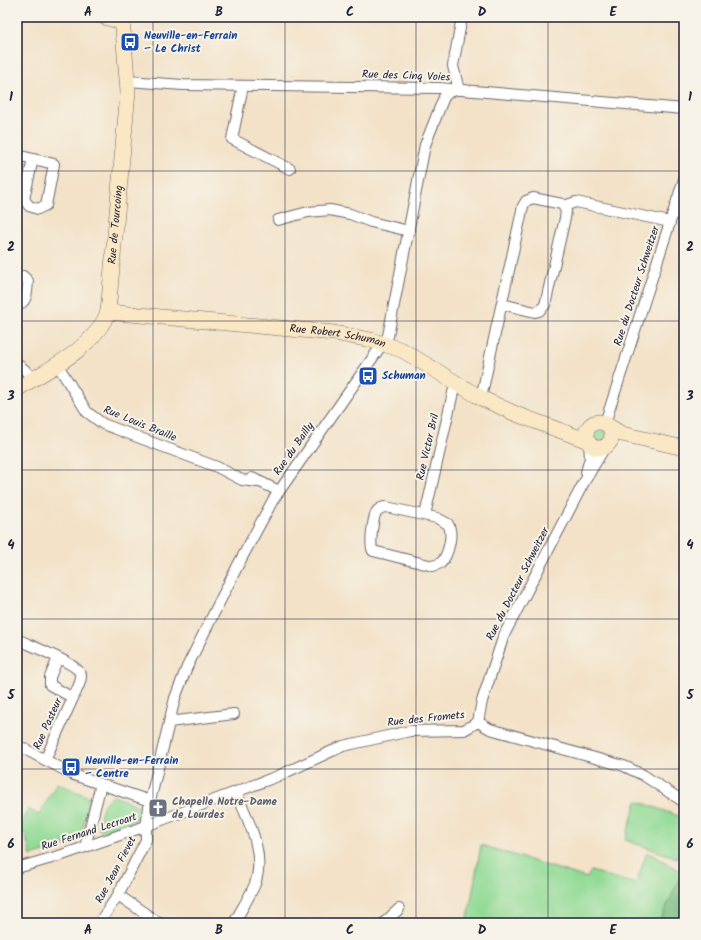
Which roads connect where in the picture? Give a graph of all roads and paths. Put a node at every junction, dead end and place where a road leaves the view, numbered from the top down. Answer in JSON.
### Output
{"nodes":[{"id":1,"x":104,"y":17,"type":"edge"},
{"id":2,"x":462,"y":17,"type":"edge"},
{"id":3,"x":122,"y":20,"type":"edge"},
{"id":4,"x":128,"y":81,"type":"junction"},
{"id":5,"x":243,"y":86,"type":"junction"},
{"id":6,"x":457,"y":90,"type":"junction"},
{"id":7,"x":684,"y":109,"type":"edge"},
{"id":8,"x":17,"y":155,"type":"edge"},
{"id":9,"x":33,"y":159,"type":"junction"},
{"id":10,"x":290,"y":169,"type":"dead end"},
{"id":11,"x":684,"y":179,"type":"edge"},
{"id":12,"x":564,"y":206,"type":"junction"},
{"id":13,"x":679,"y":211,"type":"edge"},
{"id":14,"x":278,"y":220,"type":"dead end"},
{"id":15,"x":670,"y":222,"type":"junction"},
{"id":16,"x":409,"y":231,"type":"junction"},
{"id":17,"x":17,"y":278,"type":"edge"},
{"id":18,"x":17,"y":304,"type":"edge"},
{"id":19,"x":502,"y":304,"type":"junction"},
{"id":20,"x":108,"y":312,"type":"junction"},
{"id":21,"x":384,"y":344,"type":"junction"},
{"id":22,"x":17,"y":364,"type":"edge"},
{"id":23,"x":57,"y":364,"type":"junction"},
{"id":24,"x":32,"y":379,"type":"junction"},
{"id":25,"x":455,"y":384,"type":"junction"},
{"id":26,"x":17,"y":388,"type":"edge"},
{"id":27,"x":481,"y":398,"type":"junction"},
{"id":28,"x":548,"y":425,"type":"junction"},
{"id":29,"x":602,"y":425,"type":"junction"},
{"id":30,"x":588,"y":442,"type":"junction"},
{"id":31,"x":607,"y":445,"type":"junction"},
{"id":32,"x":684,"y":448,"type":"edge"},
{"id":33,"x":684,"y":455,"type":"edge"},
{"id":34,"x":583,"y":484,"type":"junction"},
{"id":35,"x":278,"y":491,"type":"junction"},
{"id":36,"x":426,"y":515,"type":"junction"},
{"id":37,"x":17,"y":639,"type":"edge"},
{"id":38,"x":58,"y":658,"type":"junction"},
{"id":39,"x":73,"y":698,"type":"junction"},
{"id":40,"x":234,"y":714,"type":"dead end"},
{"id":41,"x":169,"y":722,"type":"junction"},
{"id":42,"x":478,"y":722,"type":"junction"},
{"id":43,"x":17,"y":745,"type":"edge"},
{"id":44,"x":45,"y":760,"type":"junction"},
{"id":45,"x":101,"y":784,"type":"junction"},
{"id":46,"x":236,"y":792,"type":"junction"},
{"id":47,"x":150,"y":801,"type":"junction"},
{"id":48,"x":684,"y":802,"type":"edge"},
{"id":49,"x":146,"y":826,"type":"junction"},
{"id":50,"x":85,"y":847,"type":"junction"},
{"id":51,"x":17,"y":868,"type":"edge"},
{"id":52,"x":118,"y":895,"type":"junction"},
{"id":53,"x":399,"y":909,"type":"dead end"},
{"id":54,"x":99,"y":923,"type":"edge"},
{"id":55,"x":159,"y":923,"type":"edge"},
{"id":56,"x":234,"y":923,"type":"edge"},
{"id":57,"x":384,"y":923,"type":"edge"}],
"edges":[{"from":1,"to":3,"type":"main road"},
{"from":2,"to":6,"type":"street"},
{"from":3,"to":4,"type":"main road","name":"Rue de Tourcoing"},
{"from":4,"to":5,"type":"street","name":"Rue des Cinq Voies"},
{"from":4,"to":20,"type":"main road","name":"Rue de Tourcoing"},
{"from":5,"to":6,"type":"street","name":"Rue des Cinq Voies"},
{"from":5,"to":10,"type":"street"},
{"from":6,"to":7,"type":"street","name":"Rue des Cinq Voies"},
{"from":6,"to":16,"type":"street","name":"Rue du Bailly"},
{"from":8,"to":9,"type":"street"},
{"from":9,"to":9,"type":"street"},
{"from":11,"to":13,"type":"street","name":"Rue du Docteur Schweitzer"},
{"from":12,"to":15,"type":"street"},
{"from":12,"to":19,"type":"street"},
{"from":12,"to":19,"type":"street"},
{"from":13,"to":15,"type":"street","name":"Rue du Docteur Schweitzer"},
{"from":14,"to":16,"type":"street"},
{"from":15,"to":29,"type":"street","name":"Rue du Docteur Schweitzer"},
{"from":16,"to":21,"type":"street","name":"Rue du Bailly"},
{"from":17,"to":18,"type":"street"},
{"from":19,"to":27,"type":"street"},
{"from":20,"to":21,"type":"main road","name":"Rue Robert Schuman"},
{"from":20,"to":23,"type":"main road","name":"Rue de Tourcoing"},
{"from":21,"to":25,"type":"main road","name":"Rue Robert Schuman"},
{"from":21,"to":35,"type":"street","name":"Rue du Bailly"},
{"from":22,"to":24,"type":"street"},
{"from":23,"to":24,"type":"main road","name":"Rue de Tourcoing"},
{"from":23,"to":35,"type":"street","name":"Rue Louis Braille"},
{"from":24,"to":26,"type":"main road","name":"Rue de Tourcoing"},
{"from":25,"to":27,"type":"main road","name":"Rue Robert Schuman"},
{"from":25,"to":36,"type":"street","name":"Rue Victor Bril"},
{"from":27,"to":28,"type":"main road","name":"Rue Robert Schuman"},
{"from":28,"to":29,"type":"main road","name":"Rue Robert Schuman"},
{"from":28,"to":30,"type":"main road","name":"Rue Robert Schuman"},
{"from":29,"to":30,"type":"main road"},
{"from":29,"to":31,"type":"main road"},
{"from":29,"to":32,"type":"main road"},
{"from":30,"to":31,"type":"main road"},
{"from":30,"to":34,"type":"street","name":"Rue du Docteur Schweitzer"},
{"from":31,"to":33,"type":"main road"},
{"from":31,"to":34,"type":"street","name":"Rue du Docteur Schweitzer"},
{"from":34,"to":42,"type":"street","name":"Rue du Docteur Schweitzer"},
{"from":35,"to":41,"type":"street","name":"Rue du Bailly"},
{"from":36,"to":36,"type":"street"},
{"from":37,"to":38,"type":"street","name":"Rue Pasteur"},
{"from":38,"to":39,"type":"street","name":"Rue Pasteur"},
{"from":38,"to":39,"type":"street","name":"Rue Pasteur"},
{"from":39,"to":44,"type":"street","name":"Rue Pasteur"},
{"from":40,"to":41,"type":"street"},
{"from":41,"to":47,"type":"street","name":"Rue du Bailly"},
{"from":42,"to":46,"type":"street","name":"Rue des Fromets"},
{"from":42,"to":48,"type":"street","name":"Rue des Fromets"},
{"from":43,"to":44,"type":"street"},
{"from":44,"to":45,"type":"street"},
{"from":45,"to":47,"type":"street"},
{"from":45,"to":50,"type":"street"},
{"from":46,"to":49,"type":"street","name":"Rue des Fromets"},
{"from":46,"to":56,"type":"street"},
{"from":47,"to":49,"type":"street","name":"Rue du Bailly"},
{"from":49,"to":50,"type":"street","name":"Rue Fernand Lecroart"},
{"from":49,"to":52,"type":"street","name":"Rue Jean Fievet"},
{"from":50,"to":51,"type":"street","name":"Rue Fernand Lecroart"},
{"from":52,"to":54,"type":"street","name":"Rue Jean Fievet"},
{"from":52,"to":55,"type":"street"},
{"from":53,"to":57,"type":"street"}]}
